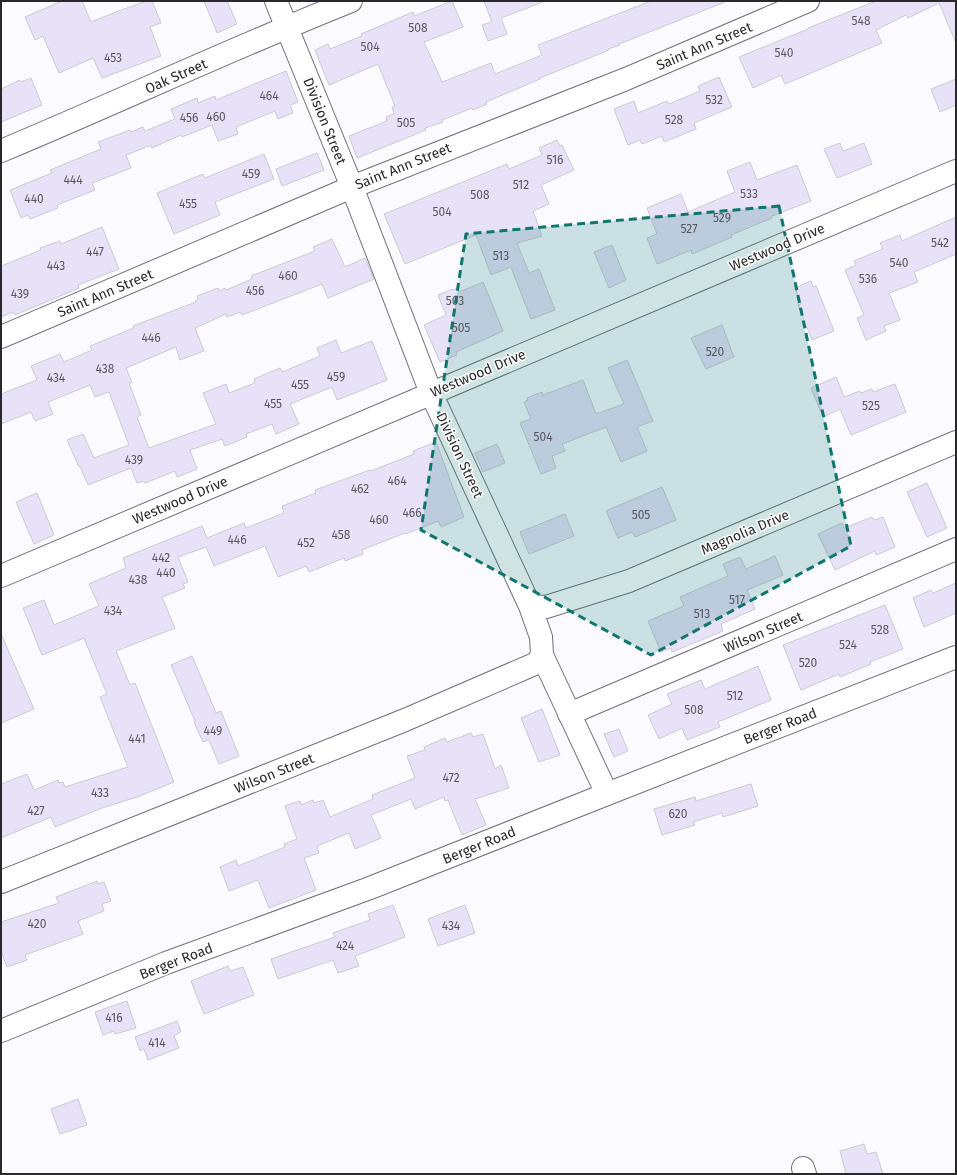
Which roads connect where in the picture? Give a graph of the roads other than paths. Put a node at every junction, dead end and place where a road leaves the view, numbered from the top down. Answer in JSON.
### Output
{"nodes":[{"id":1,"x":276,"y":1,"type":"edge"},
{"id":2,"x":351,"y":1,"type":"edge"},
{"id":3,"x":808,"y":1,"type":"edge"},
{"id":4,"x":287,"y":27,"type":"junction"},
{"id":5,"x":1,"y":151,"type":"edge"},
{"id":6,"x":956,"y":171,"type":"edge"},
{"id":7,"x":352,"y":187,"type":"junction"},
{"id":8,"x":1,"y":337,"type":"edge"},
{"id":9,"x":431,"y":393,"type":"junction"},
{"id":10,"x":956,"y":442,"type":"edge"},
{"id":11,"x":956,"y":549,"type":"edge"},
{"id":12,"x":1,"y":576,"type":"edge"},
{"id":13,"x":530,"y":606,"type":"junction"},
{"id":14,"x":542,"y":655,"type":"junction"},
{"id":15,"x":956,"y":657,"type":"edge"},
{"id":16,"x":570,"y":714,"type":"junction"},
{"id":17,"x":607,"y":794,"type":"junction"},
{"id":18,"x":1,"y":882,"type":"edge"},
{"id":19,"x":1,"y":1031,"type":"edge"}],
"edges":[{"from":1,"to":4,"type":"street","name":"Division Street"},
{"from":2,"to":4,"type":"street","name":"Oak Street"},
{"from":3,"to":7,"type":"street","name":"Saint Ann Street"},
{"from":4,"to":5,"type":"street","name":"Oak Street"},
{"from":4,"to":7,"type":"street","name":"Division Street"},
{"from":6,"to":9,"type":"street","name":"Westwood Drive"},
{"from":7,"to":8,"type":"street","name":"Saint Ann Street"},
{"from":7,"to":9,"type":"street","name":"Division Street"},
{"from":9,"to":12,"type":"street","name":"Westwood Drive"},
{"from":9,"to":13,"type":"street","name":"Division Street"},
{"from":10,"to":13,"type":"street","name":"Magnolia Drive"},
{"from":11,"to":16,"type":"street","name":"Wilson Street"},
{"from":13,"to":14,"type":"street","name":"Division Street"},
{"from":14,"to":16,"type":"street","name":"Division Street"},
{"from":14,"to":18,"type":"street","name":"Wilson Street"},
{"from":15,"to":17,"type":"street","name":"Berger Road"},
{"from":16,"to":17,"type":"street","name":"Division Street"},
{"from":17,"to":19,"type":"street","name":"Berger Road"}]}
